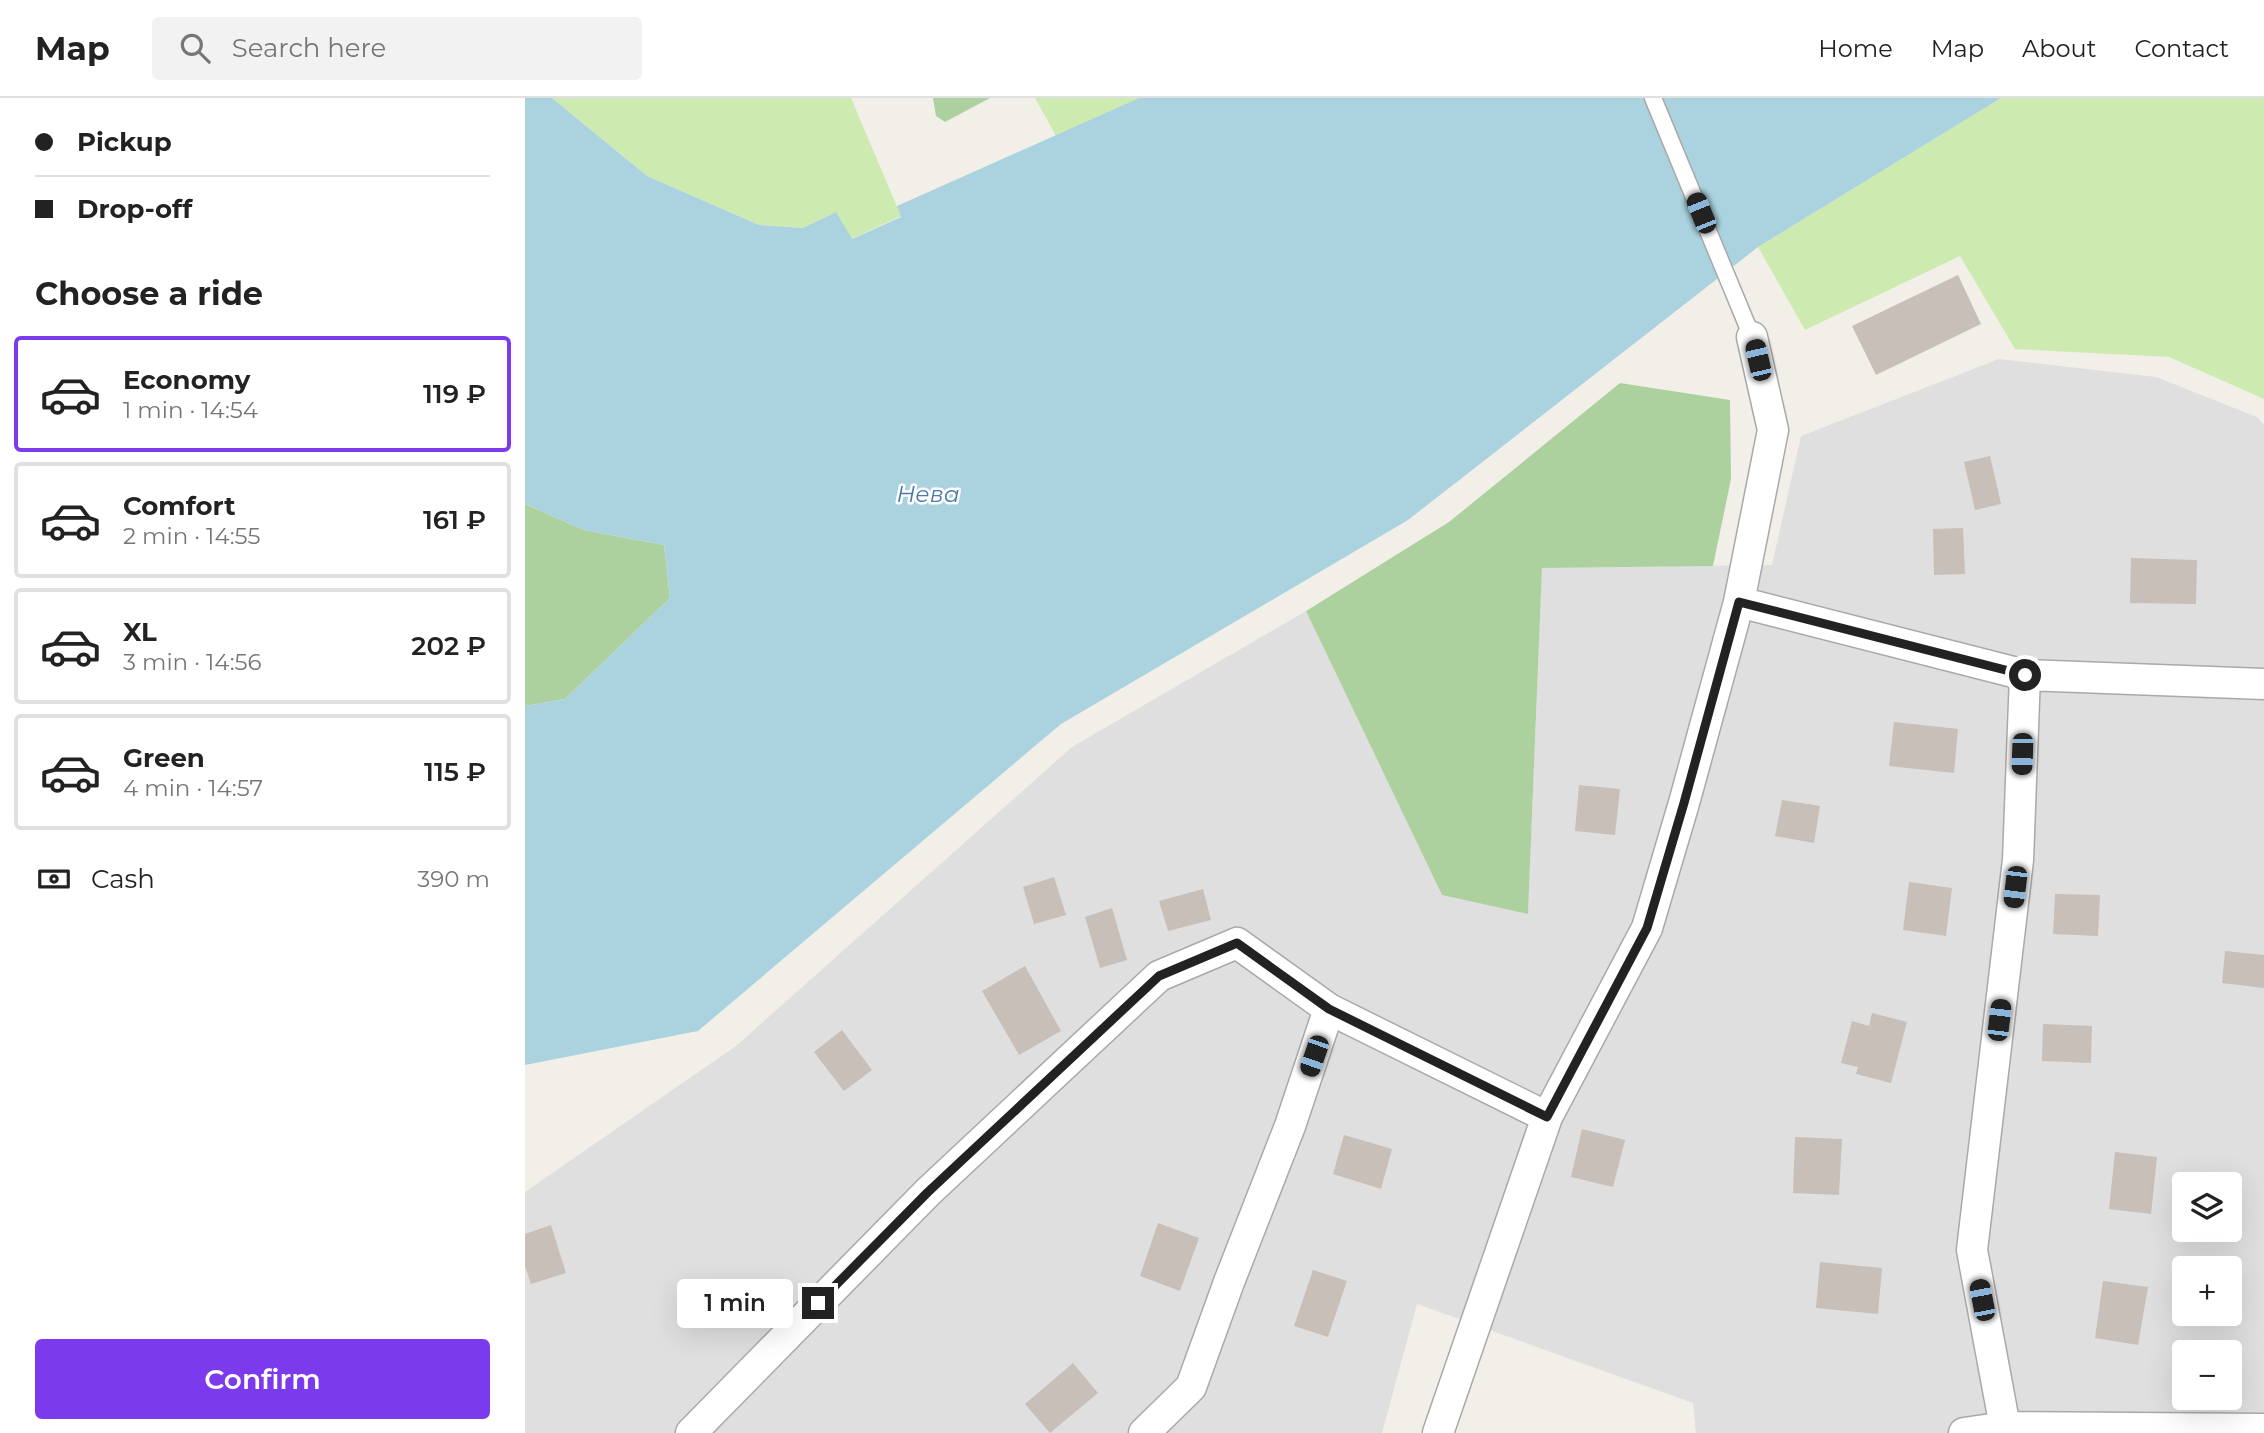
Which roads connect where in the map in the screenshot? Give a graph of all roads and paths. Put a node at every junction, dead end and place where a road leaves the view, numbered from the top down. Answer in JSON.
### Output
{"nodes":[{"id":1,"x":1653,"y":98,"type":"edge"},
{"id":2,"x":1752,"y":337,"type":"joint"},
{"id":3,"x":1739,"y":602,"type":"junction"},
{"id":4,"x":2025,"y":675,"type":"junction"},
{"id":5,"x":2264,"y":684,"type":"edge"},
{"id":6,"x":1329,"y":1009,"type":"junction"},
{"id":7,"x":1547,"y":1117,"type":"junction"},
{"id":8,"x":2005,"y":1427,"type":"junction"},
{"id":9,"x":2264,"y":1429,"type":"edge"},
{"id":10,"x":691,"y":1433,"type":"edge"},
{"id":11,"x":1144,"y":1433,"type":"edge"},
{"id":12,"x":1438,"y":1433,"type":"edge"},
{"id":13,"x":1964,"y":1433,"type":"edge"}],
"edges":[{"from":1,"to":2,"type":"lane"},
{"from":2,"to":3,"type":"street"},
{"from":3,"to":4,"type":"street"},
{"from":3,"to":7,"type":"street"},
{"from":4,"to":5,"type":"street"},
{"from":4,"to":8,"type":"street"},
{"from":6,"to":7,"type":"street"},
{"from":6,"to":10,"type":"street"},
{"from":6,"to":11,"type":"street"},
{"from":7,"to":12,"type":"street"},
{"from":8,"to":9,"type":"street"},
{"from":8,"to":13,"type":"street"}]}
